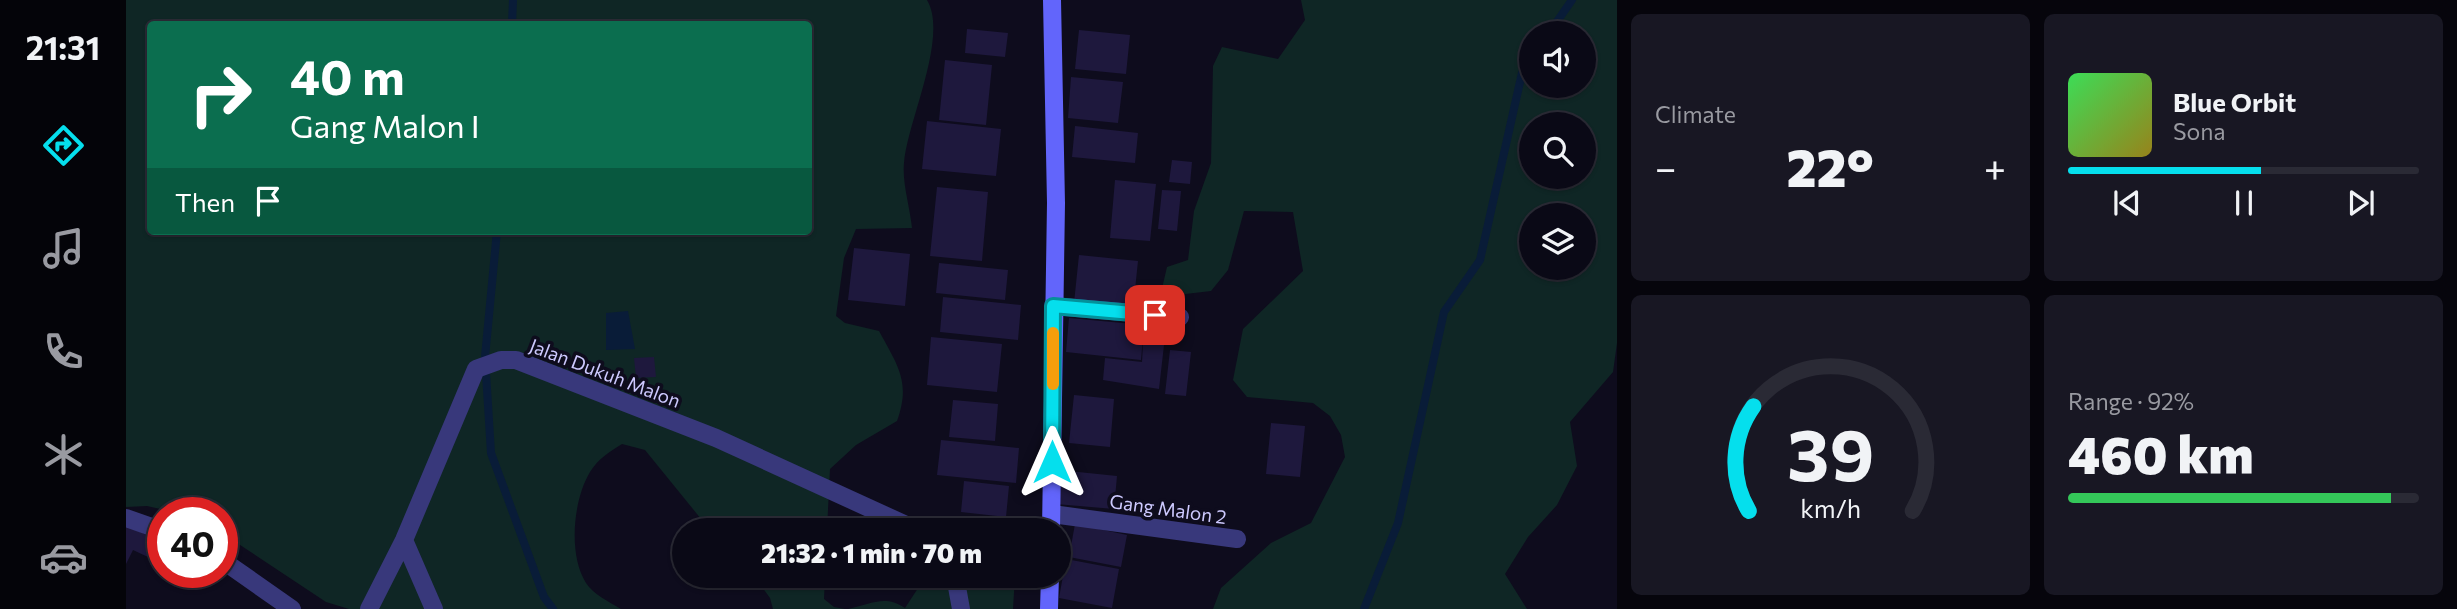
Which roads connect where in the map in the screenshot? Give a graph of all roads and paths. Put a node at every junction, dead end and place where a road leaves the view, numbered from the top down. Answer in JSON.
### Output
{"nodes":[{"id":1,"x":1052,"y":0,"type":"edge"},
{"id":2,"x":1053,"y":306,"type":"junction"},
{"id":3,"x":1180,"y":317,"type":"dead end"},
{"id":4,"x":126,"y":518,"type":"edge"},
{"id":5,"x":891,"y":518,"type":"edge"},
{"id":6,"x":1052,"y":518,"type":"edge"},
{"id":7,"x":1071,"y":524,"type":"edge"},
{"id":8,"x":147,"y":525,"type":"edge"},
{"id":9,"x":1237,"y":539,"type":"dead end"},
{"id":10,"x":404,"y":540,"type":"junction"},
{"id":11,"x":238,"y":571,"type":"edge"},
{"id":12,"x":957,"y":588,"type":"edge"},
{"id":13,"x":1050,"y":588,"type":"edge"},
{"id":14,"x":292,"y":609,"type":"edge"},
{"id":15,"x":369,"y":609,"type":"edge"},
{"id":16,"x":434,"y":609,"type":"edge"},
{"id":17,"x":961,"y":609,"type":"edge"},
{"id":18,"x":1049,"y":609,"type":"edge"}],
"edges":[{"from":1,"to":2,"type":"street"},
{"from":2,"to":3,"type":"street"},
{"from":2,"to":6,"type":"street"},
{"from":4,"to":8,"type":"street"},
{"from":5,"to":10,"type":"street","name":"Jalan Dukuh Malon"},
{"from":7,"to":9,"type":"street","name":"Gang Malon 2"},
{"from":10,"to":15,"type":"street","name":"Jalan Dukuh Malon"},
{"from":10,"to":16,"type":"street"},
{"from":11,"to":14,"type":"street"},
{"from":12,"to":17,"type":"street"},
{"from":13,"to":18,"type":"street"}]}
